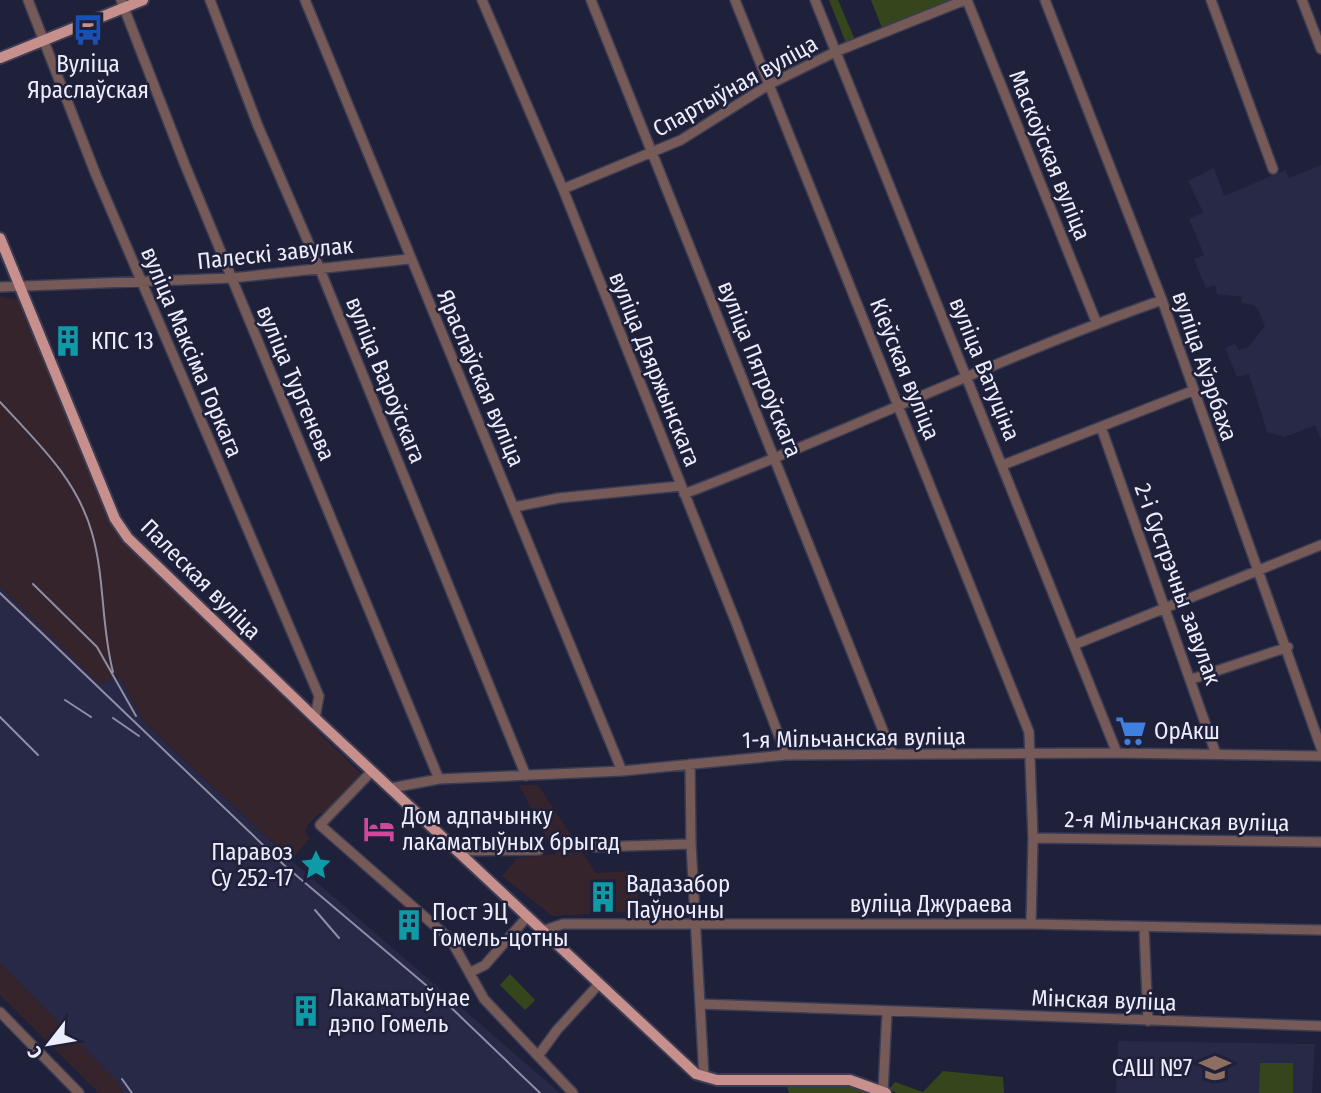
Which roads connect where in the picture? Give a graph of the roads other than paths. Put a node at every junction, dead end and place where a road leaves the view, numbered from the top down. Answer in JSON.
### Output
{"nodes":[{"id":1,"x":28,"y":0,"type":"edge"},
{"id":2,"x":143,"y":0,"type":"edge"},
{"id":3,"x":210,"y":0,"type":"edge"},
{"id":4,"x":304,"y":0,"type":"edge"},
{"id":5,"x":482,"y":0,"type":"edge"},
{"id":6,"x":591,"y":0,"type":"edge"},
{"id":7,"x":735,"y":0,"type":"edge"},
{"id":8,"x":815,"y":0,"type":"edge"},
{"id":9,"x":966,"y":0,"type":"edge"},
{"id":10,"x":1045,"y":0,"type":"edge"},
{"id":11,"x":1211,"y":0,"type":"edge"},
{"id":12,"x":1302,"y":0,"type":"edge"},
{"id":13,"x":122,"y":4,"type":"edge"},
{"id":14,"x":44,"y":41,"type":"junction"},
{"id":15,"x":1321,"y":49,"type":"edge"},
{"id":16,"x":835,"y":52,"type":"junction"},
{"id":17,"x":0,"y":58,"type":"edge"},
{"id":18,"x":770,"y":84,"type":"junction"},
{"id":19,"x":652,"y":154,"type":"junction"},
{"id":20,"x":1273,"y":169,"type":"dead end"},
{"id":21,"x":563,"y":189,"type":"junction"},
{"id":22,"x":0,"y":238,"type":"edge"},
{"id":23,"x":409,"y":259,"type":"junction"},
{"id":24,"x":318,"y":267,"type":"junction"},
{"id":25,"x":232,"y":278,"type":"junction"},
{"id":26,"x":142,"y":283,"type":"junction"},
{"id":27,"x":0,"y":287,"type":"edge"},
{"id":28,"x":19,"y":287,"type":"junction"},
{"id":29,"x":1162,"y":300,"type":"junction"},
{"id":30,"x":1097,"y":324,"type":"junction"},
{"id":31,"x":968,"y":378,"type":"junction"},
{"id":32,"x":1192,"y":391,"type":"junction"},
{"id":33,"x":900,"y":408,"type":"junction"},
{"id":34,"x":1101,"y":427,"type":"junction"},
{"id":35,"x":775,"y":457,"type":"junction"},
{"id":36,"x":1003,"y":465,"type":"junction"},
{"id":37,"x":682,"y":490,"type":"junction"},
{"id":38,"x":515,"y":507,"type":"junction"},
{"id":39,"x":1321,"y":545,"type":"edge"},
{"id":40,"x":1259,"y":571,"type":"junction"},
{"id":41,"x":1165,"y":607,"type":"junction"},
{"id":42,"x":1076,"y":644,"type":"junction"},
{"id":43,"x":1287,"y":648,"type":"junction"},
{"id":44,"x":1192,"y":679,"type":"junction"},
{"id":45,"x":314,"y":718,"type":"junction"},
{"id":46,"x":1321,"y":748,"type":"edge"},
{"id":47,"x":892,"y":753,"type":"junction"},
{"id":48,"x":1117,"y":753,"type":"junction"},
{"id":49,"x":1031,"y":754,"type":"junction"},
{"id":50,"x":1216,"y":754,"type":"junction"},
{"id":51,"x":786,"y":755,"type":"junction"},
{"id":52,"x":1321,"y":756,"type":"edge"},
{"id":53,"x":690,"y":764,"type":"junction"},
{"id":54,"x":372,"y":771,"type":"junction"},
{"id":55,"x":622,"y":771,"type":"junction"},
{"id":56,"x":526,"y":776,"type":"junction"},
{"id":57,"x":439,"y":779,"type":"junction"},
{"id":58,"x":391,"y":788,"type":"junction"},
{"id":59,"x":1032,"y":838,"type":"junction"},
{"id":60,"x":1321,"y":842,"type":"edge"},
{"id":61,"x":691,"y":844,"type":"junction"},
{"id":62,"x":594,"y":847,"type":"dead end"},
{"id":63,"x":457,"y":850,"type":"junction"},
{"id":64,"x":539,"y":850,"type":"dead end"},
{"id":65,"x":527,"y":917,"type":"junction"},
{"id":66,"x":695,"y":922,"type":"junction"},
{"id":67,"x":1031,"y":924,"type":"junction"},
{"id":68,"x":1144,"y":927,"type":"junction"},
{"id":69,"x":1321,"y":930,"type":"edge"},
{"id":70,"x":542,"y":931,"type":"junction"},
{"id":71,"x":471,"y":972,"type":"junction"},
{"id":72,"x":599,"y":984,"type":"junction"},
{"id":73,"x":700,"y":1004,"type":"junction"},
{"id":74,"x":887,"y":1013,"type":"junction"},
{"id":75,"x":2,"y":1018,"type":"edge"},
{"id":76,"x":1148,"y":1021,"type":"junction"},
{"id":77,"x":1321,"y":1026,"type":"edge"},
{"id":78,"x":538,"y":1056,"type":"junction"},
{"id":79,"x":704,"y":1077,"type":"junction"},
{"id":80,"x":884,"y":1092,"type":"edge"},
{"id":81,"x":79,"y":1093,"type":"edge"},
{"id":82,"x":573,"y":1093,"type":"edge"}],
"edges":[{"from":1,"to":14,"type":"street","name":"вуліца Максіма Горкага"},
{"from":2,"to":13,"type":"main road"},
{"from":3,"to":24,"type":"street","name":"вуліца Вароўскага"},
{"from":4,"to":23,"type":"street","name":"Яраслаўская вуліца"},
{"from":5,"to":21,"type":"street","name":"вуліца Дзяржынскага"},
{"from":6,"to":19,"type":"street","name":"вуліца Пятроўскага"},
{"from":7,"to":18,"type":"street","name":"Кіеўская вуліца"},
{"from":8,"to":16,"type":"street","name":"вуліца Ватуціна"},
{"from":9,"to":16,"type":"street","name":"Спартыўная вуліца"},
{"from":9,"to":30,"type":"street","name":"Маскоўская вуліца"},
{"from":10,"to":29,"type":"street","name":"вуліца Аўэрбаха"},
{"from":11,"to":20,"type":"street"},
{"from":12,"to":15,"type":"street"},
{"from":13,"to":14,"type":"main road"},
{"from":13,"to":25,"type":"street","name":"вуліца Тургенева"},
{"from":14,"to":17,"type":"main road"},
{"from":14,"to":26,"type":"street","name":"вуліца Максіма Горкага"},
{"from":16,"to":18,"type":"street","name":"Спартыўная вуліца"},
{"from":16,"to":31,"type":"street","name":"вуліца Ватуціна"},
{"from":18,"to":19,"type":"street","name":"Спартыўная вуліца"},
{"from":18,"to":33,"type":"street","name":"Кіеўская вуліца"},
{"from":19,"to":21,"type":"street","name":"Спартыўная вуліца"},
{"from":19,"to":35,"type":"street","name":"вуліца Пятроўскага"},
{"from":21,"to":37,"type":"street","name":"вуліца Дзяржынскага"},
{"from":22,"to":28,"type":"main road","name":"Палеская вуліца"},
{"from":23,"to":24,"type":"street","name":"Палескі завулак"},
{"from":23,"to":38,"type":"street","name":"Яраслаўская вуліца"},
{"from":24,"to":25,"type":"street","name":"Палескі завулак"},
{"from":24,"to":56,"type":"street","name":"вуліца Вароўскага"},
{"from":25,"to":26,"type":"street","name":"Палескі завулак"},
{"from":25,"to":57,"type":"street","name":"вуліца Тургенева"},
{"from":26,"to":28,"type":"street","name":"Палескі завулак"},
{"from":26,"to":45,"type":"street","name":"вуліца Максіма Горкага"},
{"from":27,"to":28,"type":"street","name":"Палескі завулак"},
{"from":28,"to":45,"type":"main road","name":"Палеская вуліца"},
{"from":29,"to":30,"type":"street"},
{"from":29,"to":32,"type":"street","name":"вуліца Аўэрбаха"},
{"from":30,"to":31,"type":"street"},
{"from":31,"to":33,"type":"street"},
{"from":31,"to":36,"type":"street","name":"вуліца Ватуціна"},
{"from":32,"to":34,"type":"street"},
{"from":32,"to":40,"type":"street","name":"вуліца Аўэрбаха"},
{"from":33,"to":35,"type":"street"},
{"from":33,"to":49,"type":"street","name":"Кіеўская вуліца"},
{"from":34,"to":36,"type":"street"},
{"from":34,"to":41,"type":"street","name":"2-і Сустрэчны завулак"},
{"from":35,"to":37,"type":"street"},
{"from":35,"to":47,"type":"street","name":"вуліца Пятроўскага"},
{"from":36,"to":42,"type":"street","name":"вуліца Ватуціна"},
{"from":37,"to":38,"type":"street"},
{"from":37,"to":51,"type":"street","name":"вуліца Дзяржынскага"},
{"from":38,"to":55,"type":"street","name":"Яраслаўская вуліца"},
{"from":39,"to":40,"type":"street"},
{"from":40,"to":41,"type":"street"},
{"from":40,"to":43,"type":"street","name":"вуліца Аўэрбаха"},
{"from":41,"to":42,"type":"street"},
{"from":41,"to":44,"type":"street","name":"2-і Сустрэчны завулак"},
{"from":42,"to":48,"type":"street","name":"вуліца Ватуціна"},
{"from":43,"to":44,"type":"street"},
{"from":43,"to":46,"type":"street","name":"вуліца Аўэрбаха"},
{"from":44,"to":50,"type":"street","name":"2-і Сустрэчны завулак"},
{"from":45,"to":54,"type":"main road","name":"Палеская вуліца"},
{"from":47,"to":49,"type":"street","name":"1-я Мільчанская вуліца"},
{"from":47,"to":51,"type":"street","name":"1-я Мільчанская вуліца"},
{"from":48,"to":49,"type":"street","name":"1-я Мільчанская вуліца"},
{"from":48,"to":50,"type":"street","name":"1-я Мільчанская вуліца"},
{"from":49,"to":59,"type":"street","name":"Кіеўская вуліца"},
{"from":50,"to":52,"type":"street","name":"1-я Мільчанская вуліца"},
{"from":51,"to":53,"type":"street","name":"1-я Мільчанская вуліца"},
{"from":53,"to":55,"type":"street","name":"1-я Мільчанская вуліца"},
{"from":53,"to":61,"type":"street"},
{"from":54,"to":58,"type":"main road","name":"Палеская вуліца"},
{"from":54,"to":71,"type":"street"},
{"from":55,"to":56,"type":"street","name":"1-я Мільчанская вуліца"},
{"from":56,"to":57,"type":"street","name":"1-я Мільчанская вуліца"},
{"from":57,"to":58,"type":"street","name":"1-я Мільчанская вуліца"},
{"from":58,"to":63,"type":"main road","name":"Палеская вуліца"},
{"from":59,"to":60,"type":"street","name":"2-я Мільчанская вуліца"},
{"from":59,"to":67,"type":"street","name":"Кіеўская вуліца"},
{"from":61,"to":62,"type":"street"},
{"from":61,"to":66,"type":"street"},
{"from":63,"to":64,"type":"street"},
{"from":63,"to":65,"type":"main road","name":"Палеская вуліца"},
{"from":65,"to":70,"type":"main road","name":"Палеская вуліца"},
{"from":65,"to":71,"type":"street"},
{"from":66,"to":67,"type":"street","name":"вуліца Джураева"},
{"from":66,"to":70,"type":"street","name":"вуліца Джураева"},
{"from":66,"to":73,"type":"street"},
{"from":67,"to":68,"type":"street","name":"вуліца Джураева"},
{"from":68,"to":69,"type":"street","name":"вуліца Джураева"},
{"from":68,"to":76,"type":"street"},
{"from":70,"to":72,"type":"main road","name":"Палеская вуліца"},
{"from":71,"to":78,"type":"street"},
{"from":72,"to":78,"type":"street"},
{"from":72,"to":79,"type":"main road","name":"Палеская вуліца"},
{"from":73,"to":74,"type":"street","name":"Мінская вуліца"},
{"from":73,"to":79,"type":"street"},
{"from":74,"to":76,"type":"street","name":"Мінская вуліца"},
{"from":74,"to":80,"type":"street"},
{"from":75,"to":81,"type":"street"},
{"from":76,"to":77,"type":"street","name":"Мінская вуліца"},
{"from":78,"to":82,"type":"street"},
{"from":79,"to":80,"type":"main road"}]}
